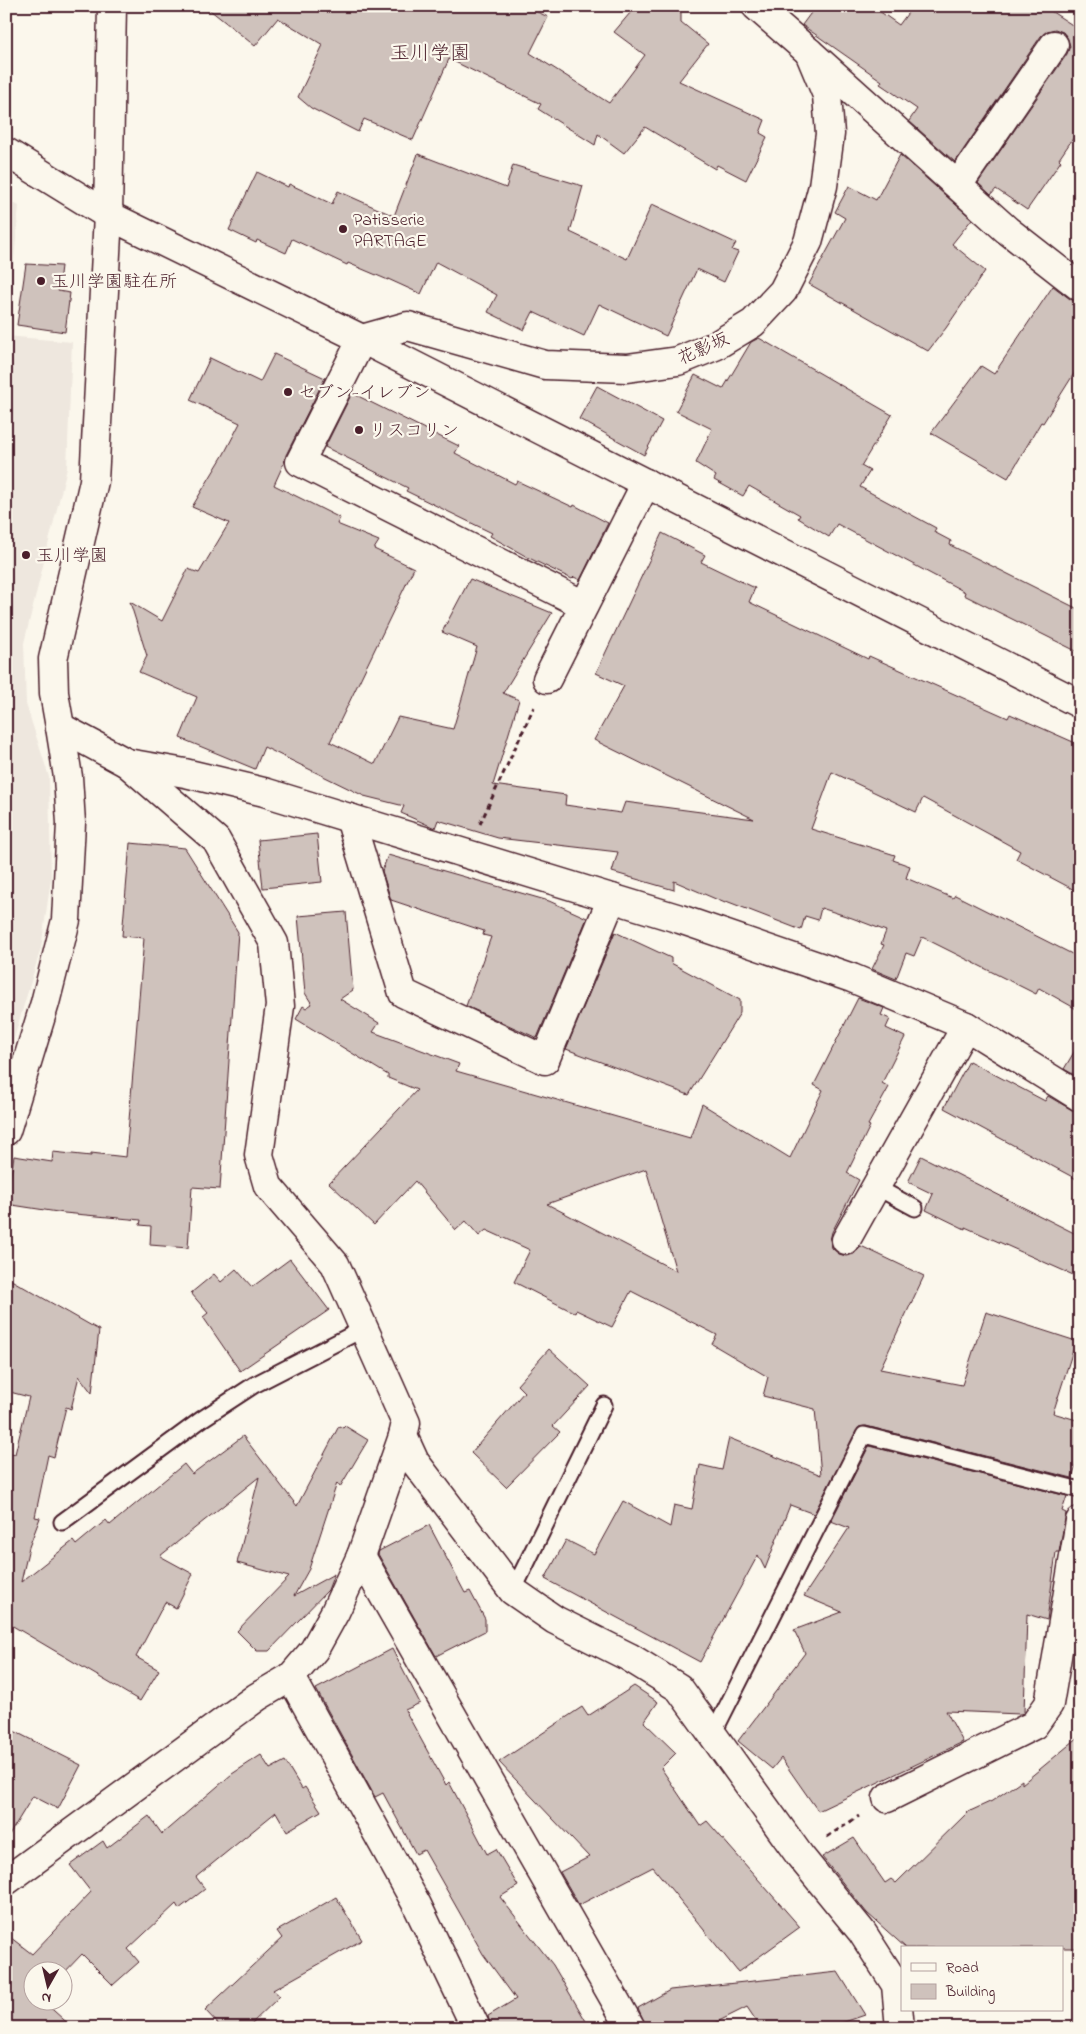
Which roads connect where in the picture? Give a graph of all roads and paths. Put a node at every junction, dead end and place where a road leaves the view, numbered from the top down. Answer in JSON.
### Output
{"nodes":[{"id":1,"x":112,"y":6,"type":"edge"},
{"id":2,"x":767,"y":10,"type":"edge"},
{"id":3,"x":1054,"y":45,"type":"dead end"},
{"id":4,"x":809,"y":52,"type":"junction"},
{"id":5,"x":6,"y":152,"type":"edge"},
{"id":6,"x":958,"y":186,"type":"junction"},
{"id":7,"x":108,"y":215,"type":"junction"},
{"id":8,"x":1080,"y":288,"type":"edge"},
{"id":9,"x":362,"y":340,"type":"junction"},
{"id":10,"x":646,"y":483,"type":"junction"},
{"id":11,"x":584,"y":605,"type":"junction"},
{"id":12,"x":547,"y":679,"type":"joint"},
{"id":13,"x":1080,"y":704,"type":"edge"},
{"id":14,"x":60,"y":727,"type":"junction"},
{"id":15,"x":127,"y":763,"type":"junction"},
{"id":16,"x":350,"y":818,"type":"junction"},
{"id":17,"x":482,"y":820,"type":"dead end"},
{"id":18,"x":612,"y":898,"type":"junction"},
{"id":19,"x":966,"y":1026,"type":"junction"},
{"id":20,"x":1080,"y":1097,"type":"edge"},
{"id":21,"x":6,"y":1131,"type":"edge"},
{"id":22,"x":876,"y":1187,"type":"junction"},
{"id":23,"x":915,"y":1208,"type":"dead end"},
{"id":24,"x":846,"y":1240,"type":"dead end"},
{"id":25,"x":363,"y":1329,"type":"junction"},
{"id":26,"x":604,"y":1405,"type":"dead end"},
{"id":27,"x":404,"y":1436,"type":"junction"},
{"id":28,"x":1080,"y":1490,"type":"edge"},
{"id":29,"x":1080,"y":1521,"type":"edge"},
{"id":30,"x":62,"y":1522,"type":"dead end"},
{"id":31,"x":362,"y":1556,"type":"junction"},
{"id":32,"x":513,"y":1590,"type":"junction"},
{"id":33,"x":291,"y":1677,"type":"junction"},
{"id":34,"x":712,"y":1736,"type":"junction"},
{"id":35,"x":887,"y":1798,"type":"joint"},
{"id":36,"x":800,"y":1856,"type":"junction"},
{"id":37,"x":6,"y":1881,"type":"edge"},
{"id":38,"x":476,"y":2028,"type":"edge"},
{"id":39,"x":631,"y":2028,"type":"edge"},
{"id":40,"x":900,"y":2028,"type":"edge"}],
"edges":[{"from":1,"to":7,"type":"street"},
{"from":2,"to":4,"type":"street"},
{"from":3,"to":6,"type":"street"},
{"from":4,"to":6,"type":"street"},
{"from":4,"to":9,"type":"street","name":"花影坂"},
{"from":5,"to":7,"type":"street"},
{"from":6,"to":8,"type":"street"},
{"from":7,"to":9,"type":"street"},
{"from":7,"to":14,"type":"street"},
{"from":9,"to":10,"type":"street"},
{"from":9,"to":11,"type":"street"},
{"from":10,"to":11,"type":"street"},
{"from":10,"to":13,"type":"street"},
{"from":11,"to":12,"type":"street"},
{"from":12,"to":17,"type":"path"},
{"from":14,"to":15,"type":"street"},
{"from":14,"to":21,"type":"street"},
{"from":15,"to":16,"type":"street"},
{"from":15,"to":25,"type":"street"},
{"from":16,"to":18,"type":"street"},
{"from":16,"to":18,"type":"street"},
{"from":18,"to":19,"type":"street"},
{"from":19,"to":20,"type":"street"},
{"from":19,"to":22,"type":"street"},
{"from":22,"to":23,"type":"lane"},
{"from":22,"to":24,"type":"street"},
{"from":25,"to":27,"type":"street"},
{"from":25,"to":30,"type":"lane"},
{"from":26,"to":32,"type":"lane"},
{"from":27,"to":31,"type":"street"},
{"from":27,"to":32,"type":"street"},
{"from":28,"to":34,"type":"lane"},
{"from":29,"to":35,"type":"street"},
{"from":31,"to":33,"type":"street"},
{"from":31,"to":39,"type":"street"},
{"from":32,"to":34,"type":"street"},
{"from":33,"to":37,"type":"street"},
{"from":33,"to":38,"type":"street"},
{"from":34,"to":36,"type":"street"},
{"from":35,"to":36,"type":"path"},
{"from":36,"to":40,"type":"street"}]}
